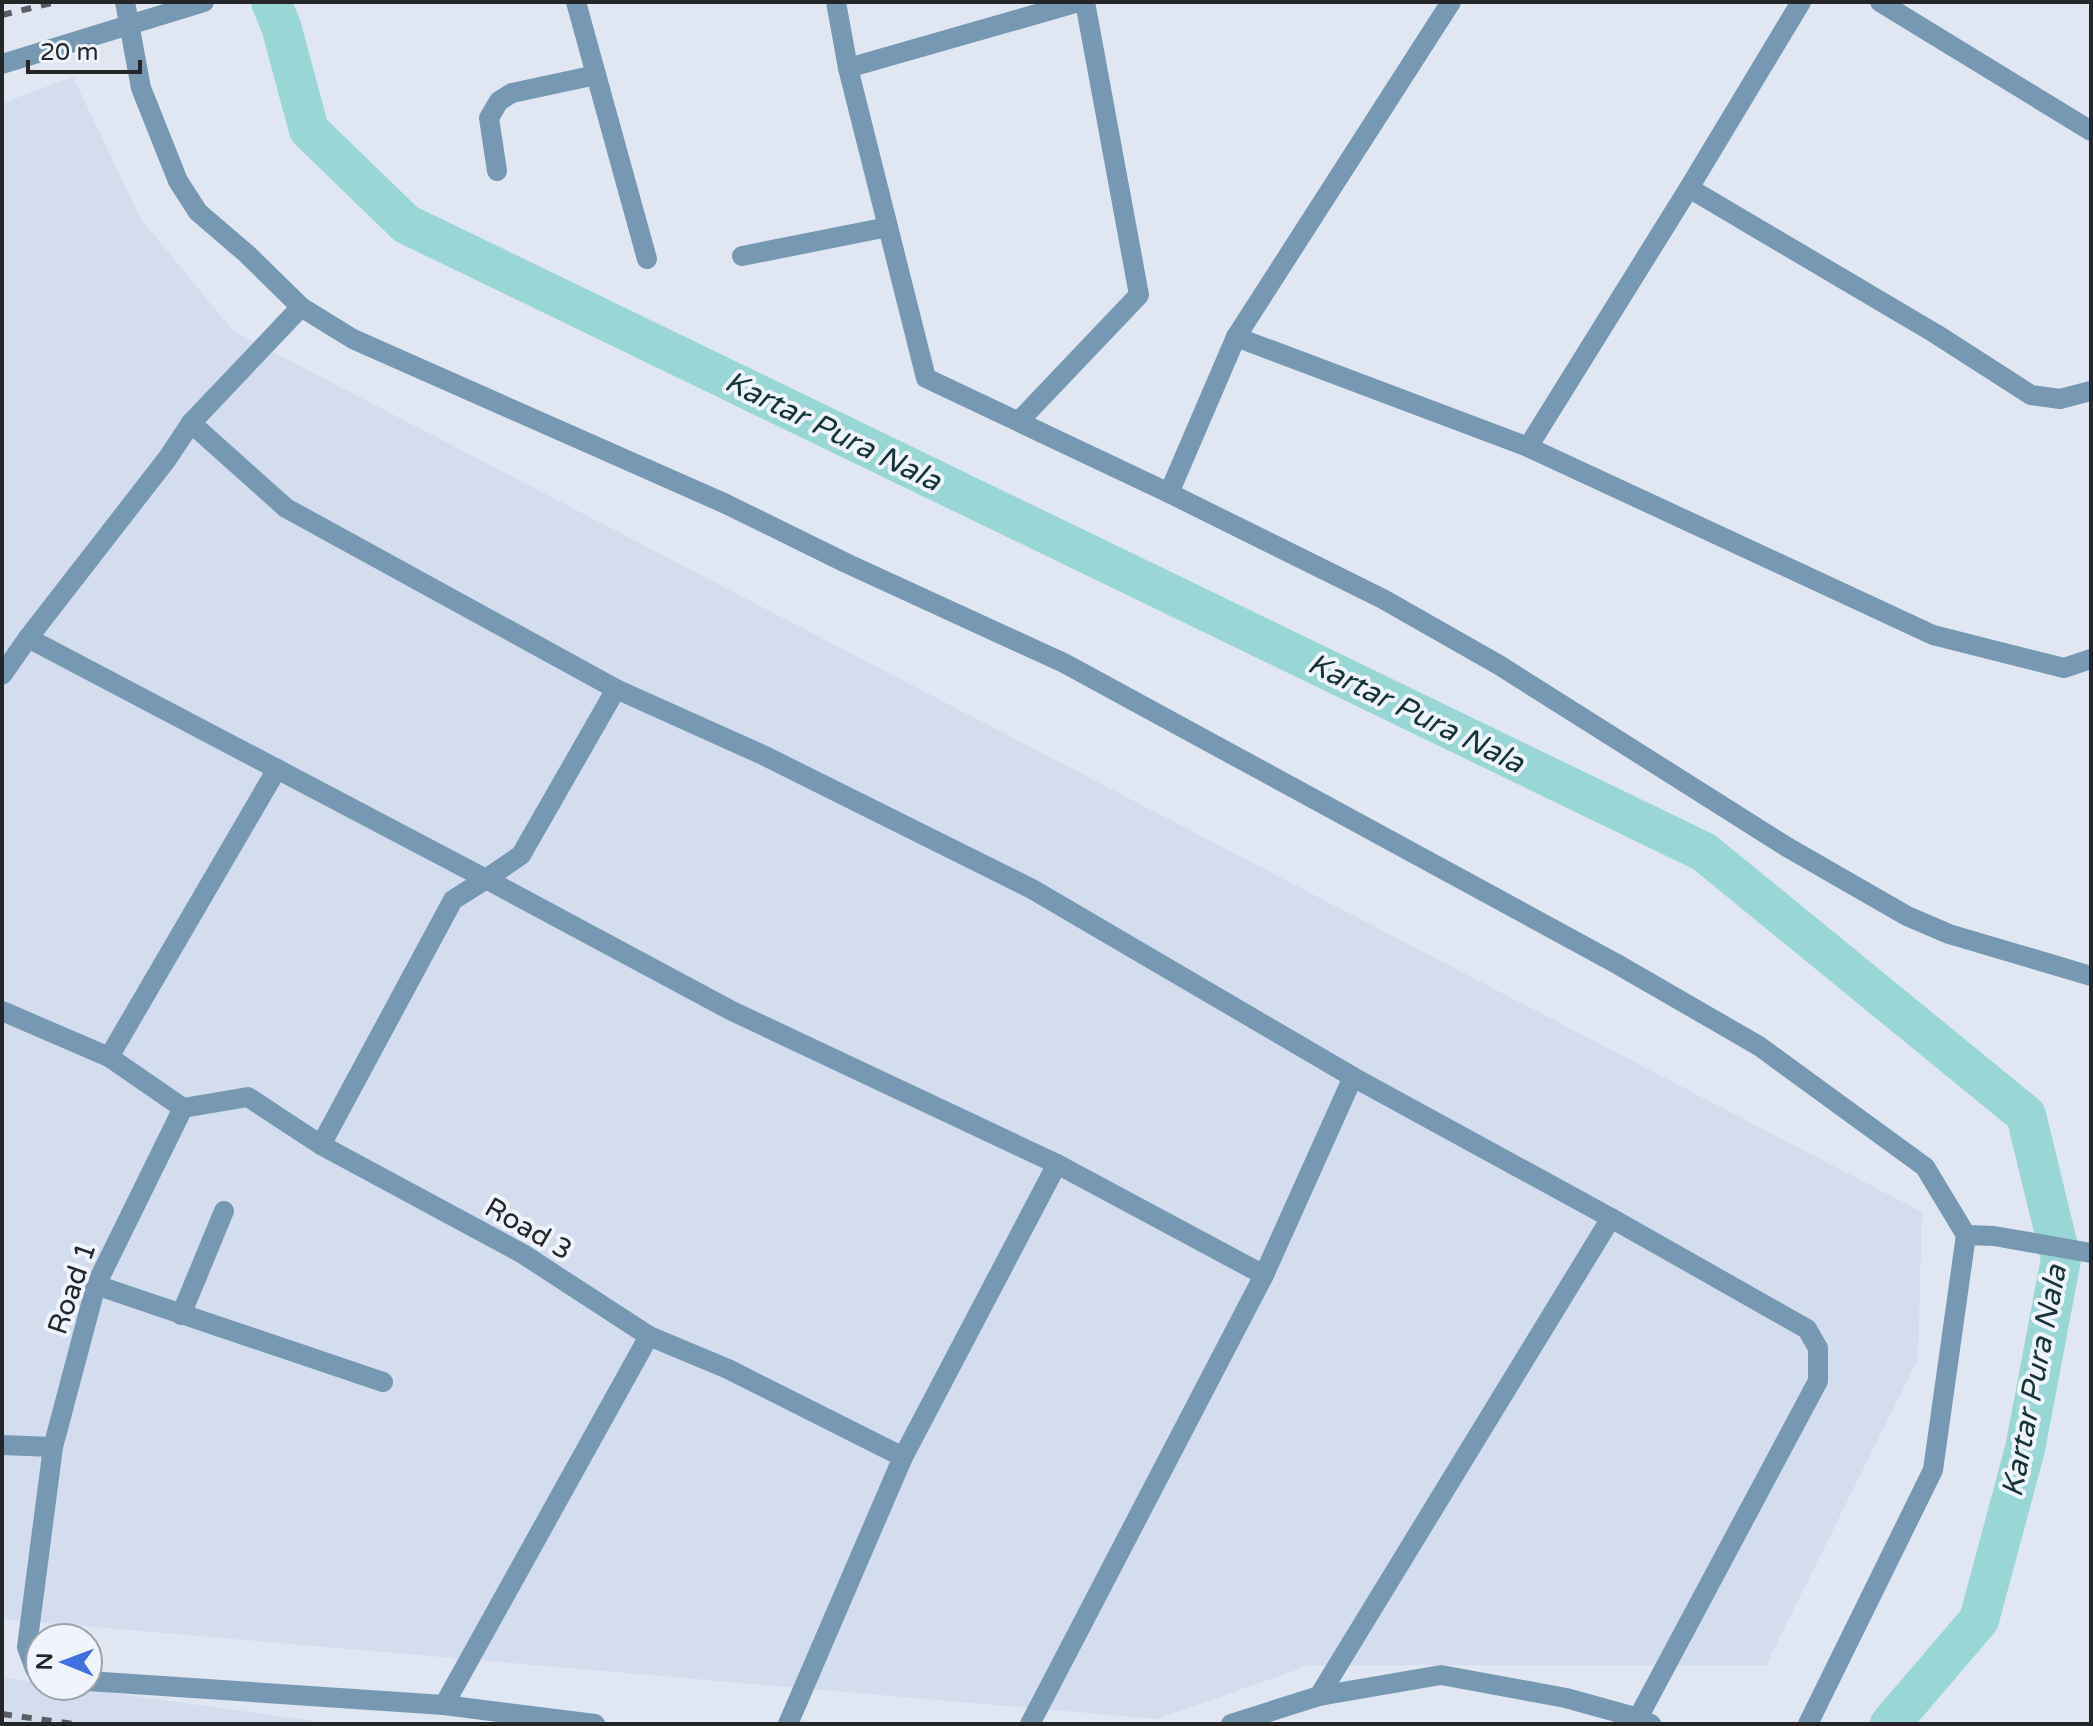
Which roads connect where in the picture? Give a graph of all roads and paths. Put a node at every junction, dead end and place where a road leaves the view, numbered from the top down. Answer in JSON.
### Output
{"nodes":[{"id":1,"x":125,"y":2,"type":"edge"},
{"id":2,"x":204,"y":2,"type":"edge"},
{"id":3,"x":576,"y":2,"type":"edge"},
{"id":4,"x":836,"y":2,"type":"edge"},
{"id":5,"x":1082,"y":2,"type":"edge"},
{"id":6,"x":1451,"y":2,"type":"edge"},
{"id":7,"x":1801,"y":2,"type":"edge"},
{"id":8,"x":1880,"y":2,"type":"edge"},
{"id":9,"x":129,"y":25,"type":"junction"},
{"id":10,"x":2,"y":64,"type":"edge"},
{"id":11,"x":848,"y":68,"type":"junction"},
{"id":12,"x":596,"y":75,"type":"junction"},
{"id":13,"x":2091,"y":131,"type":"edge"},
{"id":14,"x":497,"y":171,"type":"dead end"},
{"id":15,"x":1689,"y":188,"type":"junction"},
{"id":16,"x":888,"y":227,"type":"junction"},
{"id":17,"x":742,"y":256,"type":"dead end"},
{"id":18,"x":647,"y":259,"type":"dead end"},
{"id":19,"x":301,"y":307,"type":"junction"},
{"id":20,"x":1236,"y":337,"type":"junction"},
{"id":21,"x":2091,"y":391,"type":"edge"},
{"id":22,"x":1019,"y":421,"type":"junction"},
{"id":23,"x":191,"y":423,"type":"junction"},
{"id":24,"x":1528,"y":447,"type":"junction"},
{"id":25,"x":1169,"y":493,"type":"junction"},
{"id":26,"x":28,"y":638,"type":"junction"},
{"id":27,"x":2091,"y":659,"type":"edge"},
{"id":28,"x":2,"y":675,"type":"edge"},
{"id":29,"x":616,"y":689,"type":"junction"},
{"id":30,"x":277,"y":769,"type":"junction"},
{"id":31,"x":486,"y":879,"type":"junction"},
{"id":32,"x":2091,"y":976,"type":"edge"},
{"id":33,"x":2,"y":1011,"type":"edge"},
{"id":34,"x":109,"y":1057,"type":"junction"},
{"id":35,"x":1353,"y":1077,"type":"junction"},
{"id":36,"x":183,"y":1108,"type":"junction"},
{"id":37,"x":321,"y":1145,"type":"junction"},
{"id":38,"x":1057,"y":1164,"type":"junction"},
{"id":39,"x":224,"y":1211,"type":"dead end"},
{"id":40,"x":1611,"y":1218,"type":"junction"},
{"id":41,"x":1966,"y":1235,"type":"junction"},
{"id":42,"x":2091,"y":1253,"type":"edge"},
{"id":43,"x":1264,"y":1275,"type":"junction"},
{"id":44,"x":96,"y":1285,"type":"junction"},
{"id":45,"x":181,"y":1315,"type":"junction"},
{"id":46,"x":649,"y":1336,"type":"junction"},
{"id":47,"x":383,"y":1382,"type":"dead end"},
{"id":48,"x":2,"y":1445,"type":"edge"},
{"id":49,"x":53,"y":1447,"type":"junction"},
{"id":50,"x":903,"y":1457,"type":"junction"},
{"id":51,"x":30,"y":1622,"type":"edge"},
{"id":52,"x":104,"y":1682,"type":"edge"},
{"id":53,"x":1319,"y":1696,"type":"junction"},
{"id":54,"x":444,"y":1705,"type":"junction"},
{"id":55,"x":1645,"y":1721,"type":"edge"},
{"id":56,"x":595,"y":1724,"type":"edge"},
{"id":57,"x":788,"y":1724,"type":"edge"},
{"id":58,"x":1030,"y":1724,"type":"edge"},
{"id":59,"x":1231,"y":1724,"type":"edge"},
{"id":60,"x":1808,"y":1724,"type":"edge"}],
"edges":[{"from":1,"to":9,"type":"street"},
{"from":2,"to":9,"type":"street"},
{"from":3,"to":12,"type":"street"},
{"from":4,"to":11,"type":"street"},
{"from":5,"to":11,"type":"street"},
{"from":5,"to":22,"type":"street"},
{"from":6,"to":20,"type":"street"},
{"from":7,"to":15,"type":"street"},
{"from":8,"to":13,"type":"street"},
{"from":9,"to":10,"type":"street"},
{"from":9,"to":19,"type":"street"},
{"from":11,"to":16,"type":"street"},
{"from":12,"to":14,"type":"street"},
{"from":12,"to":18,"type":"street"},
{"from":15,"to":21,"type":"street"},
{"from":15,"to":24,"type":"street"},
{"from":16,"to":17,"type":"street"},
{"from":16,"to":22,"type":"street"},
{"from":19,"to":23,"type":"street"},
{"from":19,"to":41,"type":"street"},
{"from":20,"to":24,"type":"street"},
{"from":20,"to":25,"type":"street"},
{"from":22,"to":25,"type":"street"},
{"from":23,"to":26,"type":"street"},
{"from":23,"to":29,"type":"street"},
{"from":24,"to":27,"type":"street"},
{"from":25,"to":32,"type":"street"},
{"from":26,"to":28,"type":"street"},
{"from":26,"to":30,"type":"street"},
{"from":29,"to":31,"type":"street"},
{"from":29,"to":35,"type":"street"},
{"from":30,"to":31,"type":"street"},
{"from":30,"to":34,"type":"street"},
{"from":31,"to":37,"type":"street"},
{"from":31,"to":38,"type":"street"},
{"from":33,"to":34,"type":"street"},
{"from":34,"to":36,"type":"street"},
{"from":35,"to":40,"type":"street"},
{"from":35,"to":43,"type":"street"},
{"from":36,"to":37,"type":"street","name":"Road 3"},
{"from":36,"to":44,"type":"street","name":"Road 1"},
{"from":37,"to":46,"type":"street","name":"Road 3"},
{"from":38,"to":43,"type":"street"},
{"from":38,"to":50,"type":"street"},
{"from":39,"to":45,"type":"street"},
{"from":40,"to":53,"type":"street"},
{"from":40,"to":55,"type":"street"},
{"from":41,"to":42,"type":"street"},
{"from":41,"to":60,"type":"street"},
{"from":43,"to":58,"type":"street"},
{"from":44,"to":45,"type":"street"},
{"from":44,"to":49,"type":"street","name":"Road 1"},
{"from":45,"to":47,"type":"street"},
{"from":46,"to":50,"type":"street","name":"Road 3"},
{"from":46,"to":54,"type":"street"},
{"from":48,"to":49,"type":"street"},
{"from":49,"to":51,"type":"street","name":"Road 1"},
{"from":50,"to":57,"type":"street"},
{"from":52,"to":54,"type":"street"},
{"from":53,"to":55,"type":"street"},
{"from":53,"to":59,"type":"street"},
{"from":54,"to":56,"type":"street"}]}
